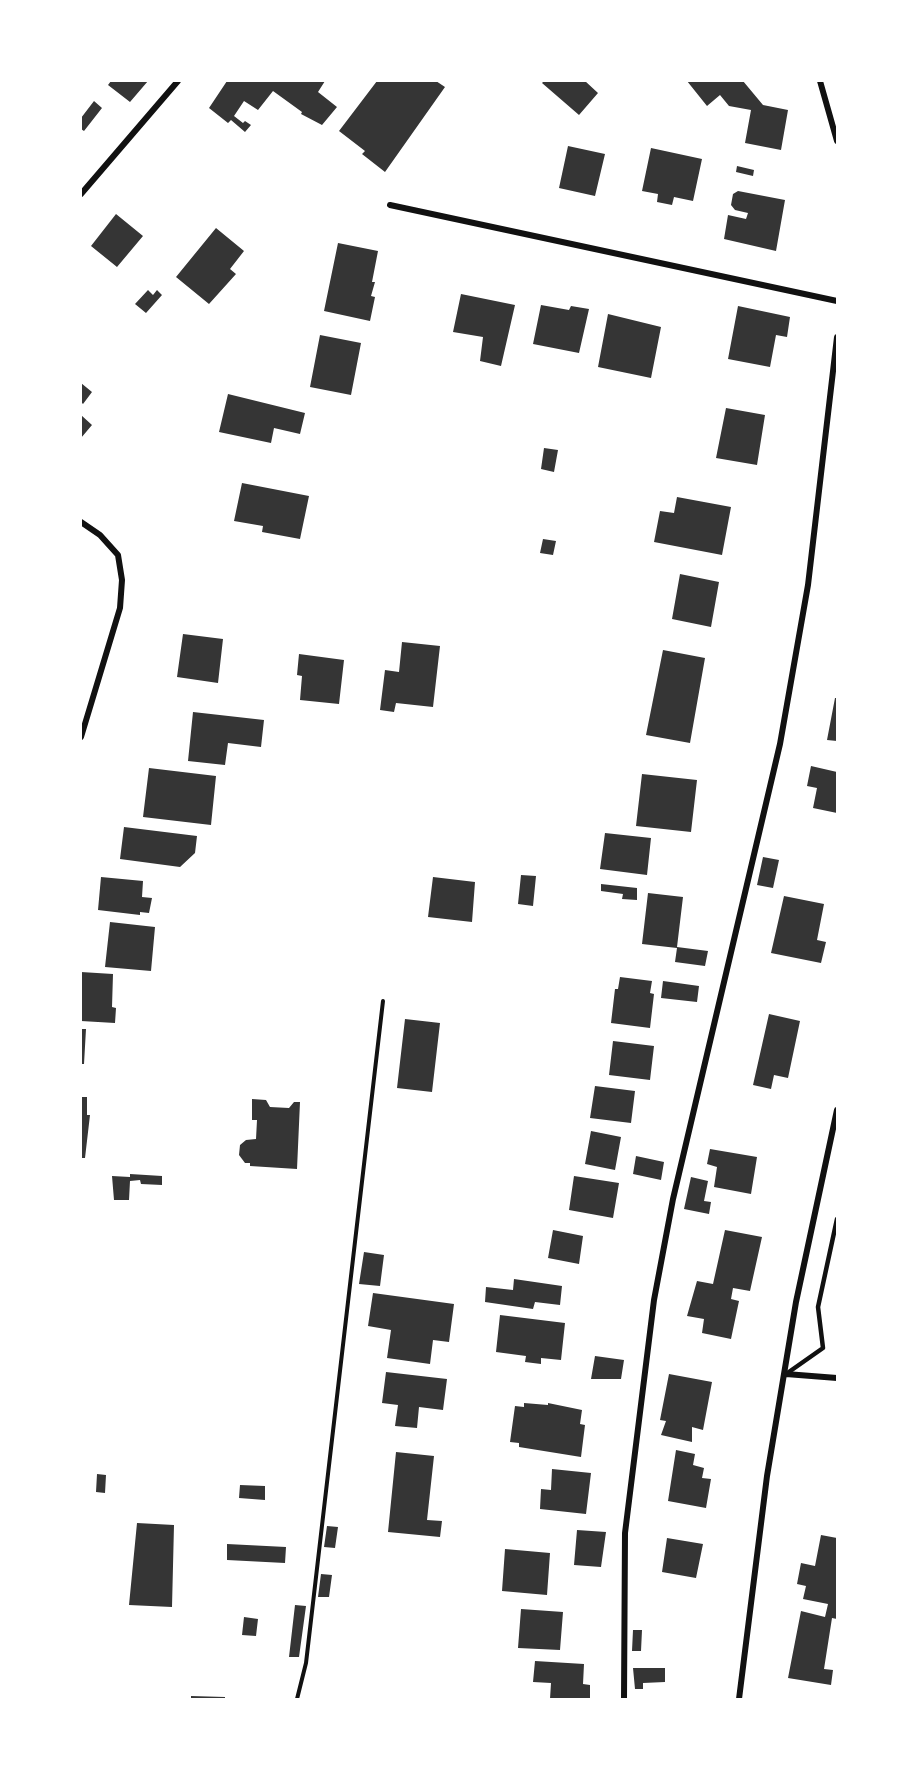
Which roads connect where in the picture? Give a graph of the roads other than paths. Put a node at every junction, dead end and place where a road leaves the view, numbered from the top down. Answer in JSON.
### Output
{"nodes":[{"id":1,"x":178,"y":81,"type":"edge"},
{"id":2,"x":820,"y":81,"type":"edge"},
{"id":3,"x":837,"y":141,"type":"edge"},
{"id":4,"x":81,"y":194,"type":"edge"},
{"id":5,"x":390,"y":205,"type":"dead end"},
{"id":6,"x":837,"y":301,"type":"edge"},
{"id":7,"x":837,"y":337,"type":"edge"},
{"id":8,"x":836,"y":370,"type":"edge"},
{"id":9,"x":81,"y":522,"type":"edge"},
{"id":10,"x":81,"y":737,"type":"edge"},
{"id":11,"x":837,"y":1110,"type":"edge"},
{"id":12,"x":837,"y":1219,"type":"edge"},
{"id":13,"x":786,"y":1374,"type":"junction"},
{"id":14,"x":837,"y":1378,"type":"edge"},
{"id":15,"x":624,"y":1699,"type":"edge"},
{"id":16,"x":739,"y":1699,"type":"edge"}],
"edges":[{"from":1,"to":4,"type":"street"},
{"from":2,"to":3,"type":"street"},
{"from":5,"to":6,"type":"street"},
{"from":7,"to":8,"type":"street"},
{"from":8,"to":15,"type":"street"},
{"from":9,"to":10,"type":"street"},
{"from":11,"to":13,"type":"street"},
{"from":12,"to":13,"type":"lane"},
{"from":13,"to":14,"type":"street"},
{"from":13,"to":16,"type":"street"}]}
